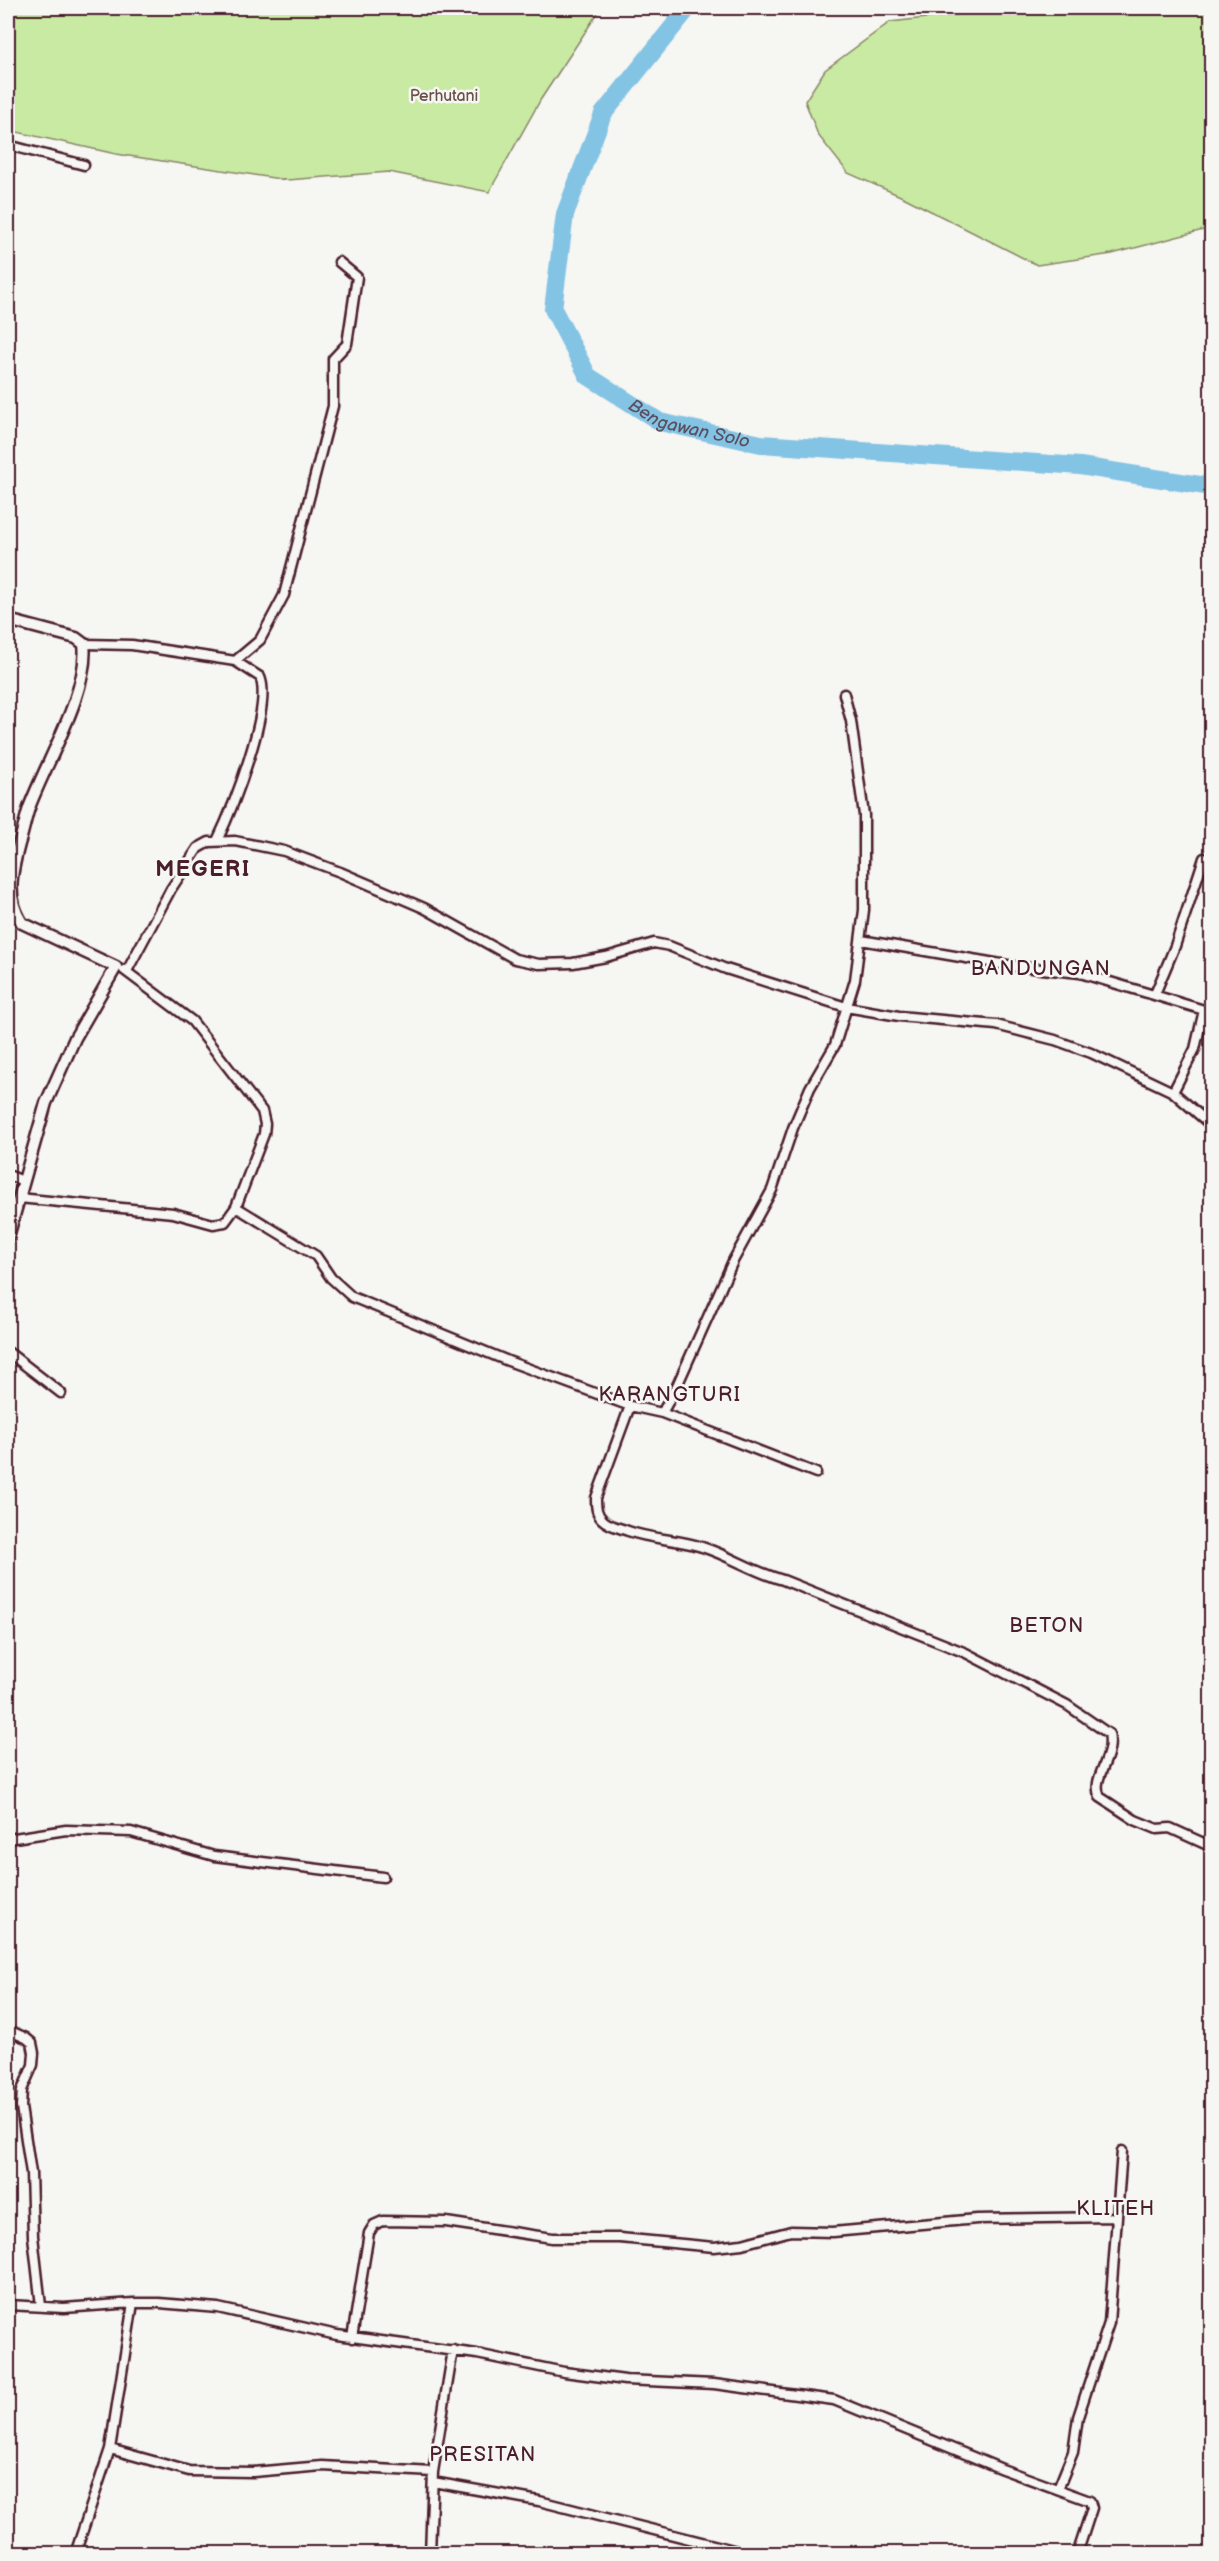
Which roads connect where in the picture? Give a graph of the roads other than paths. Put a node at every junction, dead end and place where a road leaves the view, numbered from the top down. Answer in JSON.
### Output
{"nodes":[{"id":1,"x":8,"y":145,"type":"edge"},
{"id":2,"x":84,"y":165,"type":"dead end"},
{"id":3,"x":339,"y":262,"type":"dead end"},
{"id":4,"x":8,"y":620,"type":"edge"},
{"id":5,"x":84,"y":644,"type":"junction"},
{"id":6,"x":235,"y":661,"type":"junction"},
{"id":7,"x":844,"y":694,"type":"dead end"},
{"id":8,"x":217,"y":841,"type":"junction"},
{"id":9,"x":1204,"y":858,"type":"dead end"},
{"id":10,"x":861,"y":940,"type":"junction"},
{"id":11,"x":116,"y":967,"type":"junction"},
{"id":12,"x":127,"y":971,"type":"junction"},
{"id":13,"x":1155,"y":994,"type":"junction"},
{"id":14,"x":846,"y":1007,"type":"junction"},
{"id":15,"x":1208,"y":1011,"type":"edge"},
{"id":16,"x":1173,"y":1092,"type":"junction"},
{"id":17,"x":1212,"y":1126,"type":"edge"},
{"id":18,"x":8,"y":1175,"type":"edge"},
{"id":19,"x":23,"y":1181,"type":"junction"},
{"id":20,"x":19,"y":1198,"type":"junction"},
{"id":21,"x":236,"y":1207,"type":"junction"},
{"id":22,"x":8,"y":1237,"type":"edge"},
{"id":23,"x":8,"y":1352,"type":"edge"},
{"id":24,"x":61,"y":1393,"type":"dead end"},
{"id":25,"x":630,"y":1406,"type":"junction"},
{"id":26,"x":662,"y":1413,"type":"junction"},
{"id":27,"x":816,"y":1473,"type":"dead end"},
{"id":28,"x":8,"y":1839,"type":"edge"},
{"id":29,"x":1212,"y":1847,"type":"edge"},
{"id":30,"x":383,"y":1877,"type":"dead end"},
{"id":31,"x":8,"y":2030,"type":"edge"},
{"id":32,"x":1122,"y":2151,"type":"dead end"},
{"id":33,"x":1116,"y":2217,"type":"junction"},
{"id":34,"x":133,"y":2302,"type":"junction"},
{"id":35,"x":8,"y":2306,"type":"edge"},
{"id":36,"x":41,"y":2306,"type":"junction"},
{"id":37,"x":352,"y":2338,"type":"junction"},
{"id":38,"x":453,"y":2350,"type":"junction"},
{"id":39,"x":110,"y":2449,"type":"junction"},
{"id":40,"x":433,"y":2472,"type":"junction"},
{"id":41,"x":433,"y":2482,"type":"junction"},
{"id":42,"x":1058,"y":2489,"type":"junction"},
{"id":43,"x":75,"y":2553,"type":"edge"},
{"id":44,"x":430,"y":2553,"type":"edge"},
{"id":45,"x":749,"y":2553,"type":"edge"},
{"id":46,"x":1077,"y":2553,"type":"edge"}],
"edges":[{"from":1,"to":2,"type":"street"},
{"from":3,"to":6,"type":"street"},
{"from":4,"to":5,"type":"street"},
{"from":5,"to":6,"type":"street"},
{"from":5,"to":11,"type":"street"},
{"from":6,"to":8,"type":"street"},
{"from":7,"to":10,"type":"street"},
{"from":8,"to":12,"type":"street"},
{"from":8,"to":14,"type":"street"},
{"from":9,"to":13,"type":"street"},
{"from":10,"to":13,"type":"street"},
{"from":10,"to":14,"type":"street"},
{"from":11,"to":12,"type":"street"},
{"from":11,"to":19,"type":"street"},
{"from":12,"to":21,"type":"street"},
{"from":13,"to":15,"type":"street"},
{"from":14,"to":16,"type":"street"},
{"from":14,"to":26,"type":"street"},
{"from":15,"to":16,"type":"street"},
{"from":16,"to":17,"type":"street"},
{"from":18,"to":19,"type":"street"},
{"from":19,"to":20,"type":"street"},
{"from":20,"to":21,"type":"street"},
{"from":20,"to":22,"type":"street"},
{"from":21,"to":25,"type":"street"},
{"from":23,"to":24,"type":"street"},
{"from":25,"to":26,"type":"street"},
{"from":25,"to":29,"type":"street"},
{"from":26,"to":27,"type":"street"},
{"from":28,"to":30,"type":"street"},
{"from":31,"to":36,"type":"street"},
{"from":32,"to":33,"type":"street"},
{"from":33,"to":37,"type":"street"},
{"from":33,"to":42,"type":"street"},
{"from":34,"to":36,"type":"street"},
{"from":34,"to":37,"type":"street"},
{"from":34,"to":39,"type":"street"},
{"from":35,"to":36,"type":"street"},
{"from":37,"to":38,"type":"street"},
{"from":38,"to":40,"type":"street"},
{"from":38,"to":42,"type":"street"},
{"from":39,"to":40,"type":"street"},
{"from":39,"to":43,"type":"street"},
{"from":40,"to":41,"type":"street"},
{"from":41,"to":44,"type":"street"},
{"from":41,"to":45,"type":"street"},
{"from":42,"to":46,"type":"street"}]}
